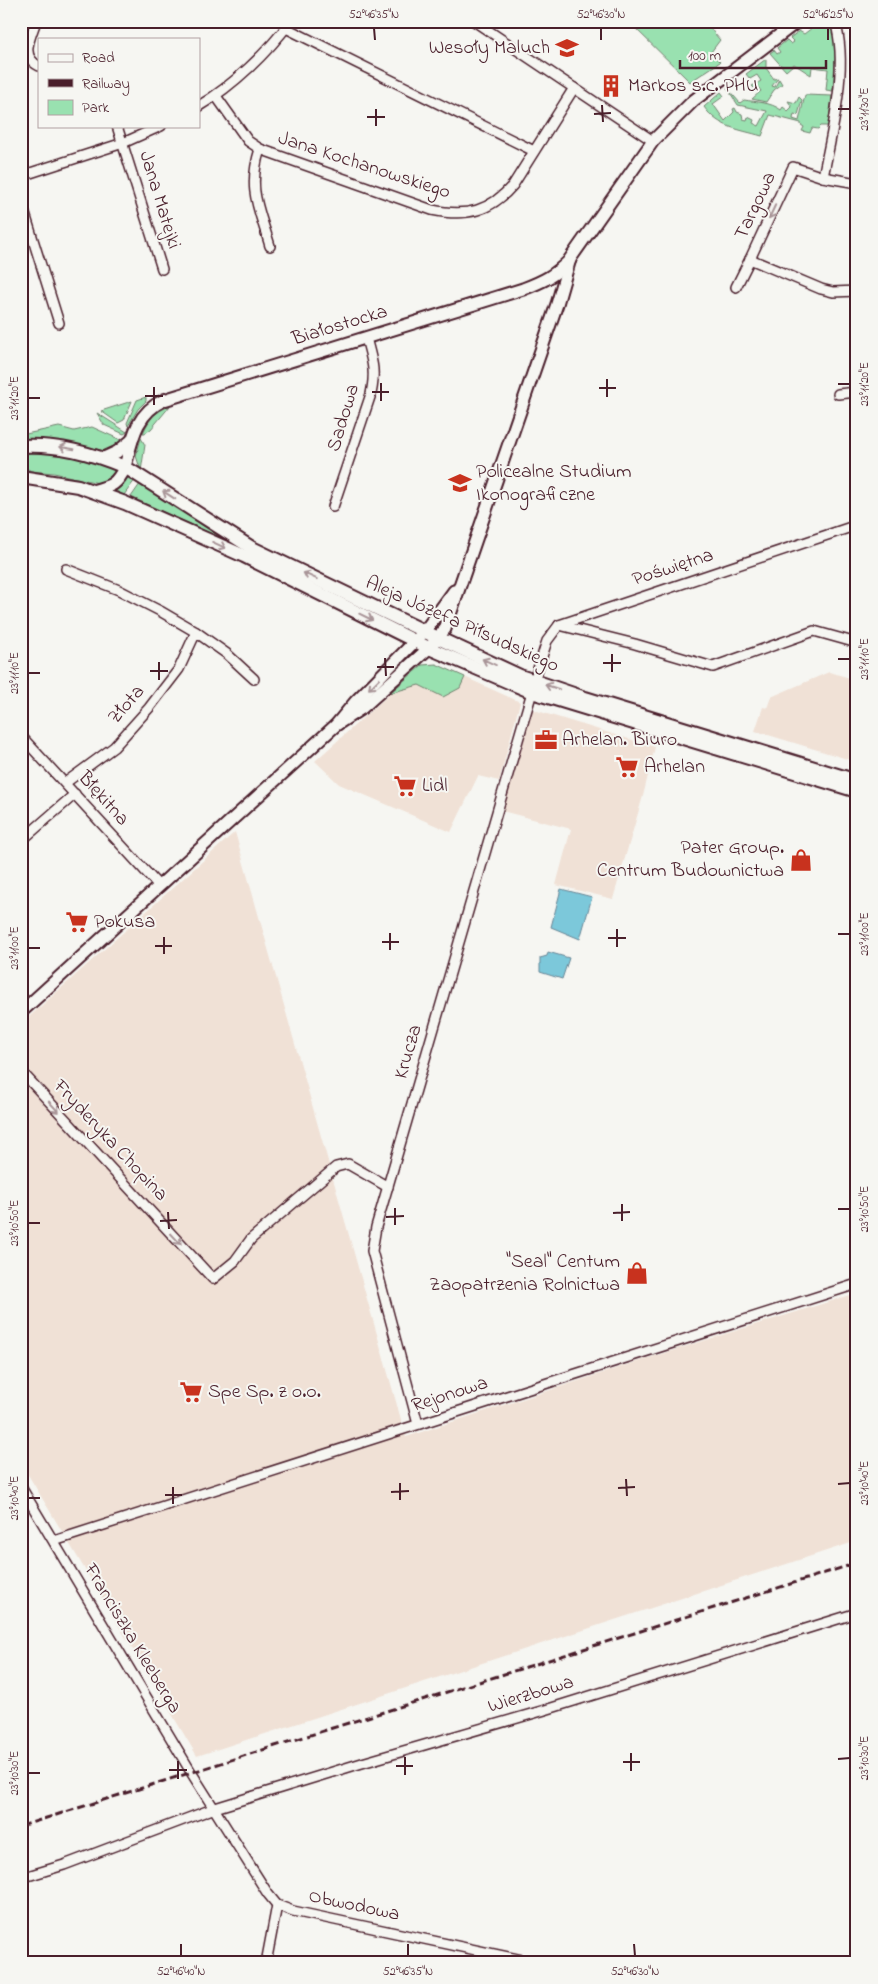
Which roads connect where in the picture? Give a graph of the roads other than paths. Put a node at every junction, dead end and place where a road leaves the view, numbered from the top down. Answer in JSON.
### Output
{"nodes":[{"id":1,"x":36,"y":21,"type":"edge"},
{"id":2,"x":474,"y":21,"type":"edge"},
{"id":3,"x":798,"y":21,"type":"edge"},
{"id":4,"x":835,"y":21,"type":"edge"},
{"id":5,"x":289,"y":25,"type":"edge"},
{"id":6,"x":38,"y":65,"type":"edge"},
{"id":7,"x":574,"y":88,"type":"junction"},
{"id":8,"x":216,"y":96,"type":"junction"},
{"id":9,"x":200,"y":105,"type":"edge"},
{"id":10,"x":118,"y":128,"type":"edge"},
{"id":11,"x":157,"y":128,"type":"edge"},
{"id":12,"x":653,"y":141,"type":"junction"},
{"id":13,"x":123,"y":143,"type":"junction"},
{"id":14,"x":260,"y":150,"type":"junction"},
{"id":15,"x":534,"y":151,"type":"junction"},
{"id":16,"x":21,"y":176,"type":"edge"},
{"id":17,"x":823,"y":177,"type":"junction"},
{"id":18,"x":857,"y":183,"type":"edge"},
{"id":19,"x":21,"y":201,"type":"edge"},
{"id":20,"x":270,"y":246,"type":"dead end"},
{"id":21,"x":570,"y":259,"type":"junction"},
{"id":22,"x":750,"y":259,"type":"junction"},
{"id":23,"x":162,"y":269,"type":"dead end"},
{"id":24,"x":736,"y":287,"type":"dead end"},
{"id":25,"x":857,"y":291,"type":"edge"},
{"id":26,"x":58,"y":323,"type":"dead end"},
{"id":27,"x":366,"y":338,"type":"junction"},
{"id":28,"x":857,"y":392,"type":"edge"},
{"id":29,"x":838,"y":394,"type":"dead end"},
{"id":30,"x":132,"y":440,"type":"junction"},
{"id":31,"x":24,"y":447,"type":"edge"},
{"id":32,"x":104,"y":458,"type":"junction"},
{"id":33,"x":125,"y":467,"type":"junction"},
{"id":34,"x":23,"y":476,"type":"edge"},
{"id":35,"x":94,"y":491,"type":"junction"},
{"id":36,"x":333,"y":507,"type":"dead end"},
{"id":37,"x":857,"y":525,"type":"edge"},
{"id":38,"x":66,"y":569,"type":"dead end"},
{"id":39,"x":461,"y":582,"type":"junction"},
{"id":40,"x":559,"y":624,"type":"junction"},
{"id":41,"x":196,"y":632,"type":"junction"},
{"id":42,"x":420,"y":637,"type":"junction"},
{"id":43,"x":433,"y":643,"type":"junction"},
{"id":44,"x":857,"y":643,"type":"edge"},
{"id":45,"x":254,"y":679,"type":"dead end"},
{"id":46,"x":533,"y":686,"type":"junction"},
{"id":47,"x":359,"y":705,"type":"junction"},
{"id":48,"x":21,"y":736,"type":"edge"},
{"id":49,"x":857,"y":781,"type":"edge"},
{"id":50,"x":65,"y":783,"type":"junction"},
{"id":51,"x":857,"y":791,"type":"edge"},
{"id":52,"x":75,"y":794,"type":"junction"},
{"id":53,"x":21,"y":841,"type":"edge"},
{"id":54,"x":159,"y":886,"type":"junction"},
{"id":55,"x":21,"y":1012,"type":"edge"},
{"id":56,"x":21,"y":1071,"type":"edge"},
{"id":57,"x":388,"y":1187,"type":"junction"},
{"id":58,"x":857,"y":1284,"type":"edge"},
{"id":59,"x":418,"y":1424,"type":"junction"},
{"id":60,"x":21,"y":1487,"type":"edge"},
{"id":61,"x":54,"y":1541,"type":"junction"},
{"id":62,"x":857,"y":1612,"type":"edge"},
{"id":63,"x":214,"y":1808,"type":"junction"},
{"id":64,"x":21,"y":1878,"type":"edge"},
{"id":65,"x":277,"y":1905,"type":"junction"},
{"id":66,"x":266,"y":1963,"type":"edge"},
{"id":67,"x":537,"y":1963,"type":"edge"}],
"edges":[{"from":1,"to":6,"type":"street"},
{"from":2,"to":7,"type":"street"},
{"from":3,"to":12,"type":"street"},
{"from":4,"to":17,"type":"street"},
{"from":5,"to":8,"type":"street"},
{"from":5,"to":15,"type":"street"},
{"from":7,"to":12,"type":"street"},
{"from":7,"to":15,"type":"street","name":"Jana Kochanowskiego"},
{"from":8,"to":9,"type":"street"},
{"from":8,"to":14,"type":"street","name":"Jana Kochanowskiego"},
{"from":10,"to":13,"type":"street","name":"Jana Matejki"},
{"from":11,"to":13,"type":"street"},
{"from":12,"to":21,"type":"street"},
{"from":13,"to":16,"type":"street"},
{"from":13,"to":23,"type":"street","name":"Jana Matejki"},
{"from":14,"to":15,"type":"street","name":"Jana Kochanowskiego"},
{"from":14,"to":20,"type":"street","name":"Jana Kochanowskiego"},
{"from":17,"to":18,"type":"street"},
{"from":17,"to":22,"type":"street","name":"Targowa","one_way":true},
{"from":19,"to":26,"type":"street"},
{"from":21,"to":27,"type":"street","name":"Białostocka"},
{"from":21,"to":39,"type":"street"},
{"from":22,"to":24,"type":"street","name":"Targowa"},
{"from":22,"to":25,"type":"street","name":"Targowa"},
{"from":27,"to":30,"type":"street","name":"Białostocka"},
{"from":27,"to":36,"type":"street","name":"Sadowa"},
{"from":28,"to":29,"type":"street"},
{"from":30,"to":32,"type":"street"},
{"from":30,"to":33,"type":"street","name":"Białostocka"},
{"from":32,"to":31,"type":"main road","one_way":true},
{"from":32,"to":33,"type":"main road","name":"Aleja Józefa Piłsudskiego"},
{"from":33,"to":35,"type":"main road"},
{"from":42,"to":33,"type":"main road","name":"Aleja Józefa Piłsudskiego","one_way":true},
{"from":34,"to":35,"type":"main road"},
{"from":35,"to":42,"type":"main road","name":"Aleja Józefa Piłsudskiego","one_way":true},
{"from":37,"to":40,"type":"street","name":"Poświętna"},
{"from":38,"to":41,"type":"street"},
{"from":39,"to":42,"type":"street"},
{"from":39,"to":43,"type":"street"},
{"from":40,"to":44,"type":"street"},
{"from":40,"to":46,"type":"street"},
{"from":41,"to":45,"type":"street"},
{"from":41,"to":50,"type":"street","name":"Złota"},
{"from":42,"to":43,"type":"main road","name":"Aleja Józefa Piłsudskiego"},
{"from":42,"to":47,"type":"street","one_way":true},
{"from":43,"to":46,"type":"main road","name":"Aleja Józefa Piłsudskiego"},
{"from":43,"to":47,"type":"street"},
{"from":49,"to":46,"type":"main road","name":"Aleja Józefa Piłsudskiego","one_way":true},
{"from":46,"to":51,"type":"main road","name":"Aleja Józefa Piłsudskiego"},
{"from":46,"to":57,"type":"street","name":"Krucza"},
{"from":47,"to":54,"type":"street"},
{"from":48,"to":50,"type":"street","name":"Błękitna"},
{"from":50,"to":52,"type":"street","name":"Błękitna"},
{"from":52,"to":53,"type":"street"},
{"from":52,"to":54,"type":"street","name":"Błękitna"},
{"from":54,"to":55,"type":"street"},
{"from":56,"to":57,"type":"street","name":"Fryderyka Chopina","one_way":true},
{"from":57,"to":59,"type":"street","name":"Krucza"},
{"from":58,"to":59,"type":"street","name":"Rejonowa"},
{"from":59,"to":61,"type":"street","name":"Rejonowa"},
{"from":60,"to":61,"type":"street","name":"Franciszka Kleeberga"},
{"from":61,"to":63,"type":"street","name":"Franciszka Kleeberga"},
{"from":62,"to":63,"type":"street","name":"Wierzbowa"},
{"from":63,"to":64,"type":"street","name":"Wierzbowa"},
{"from":63,"to":65,"type":"street","name":"Obwodowa"},
{"from":65,"to":66,"type":"street"},
{"from":65,"to":67,"type":"street","name":"Obwodowa"}]}
